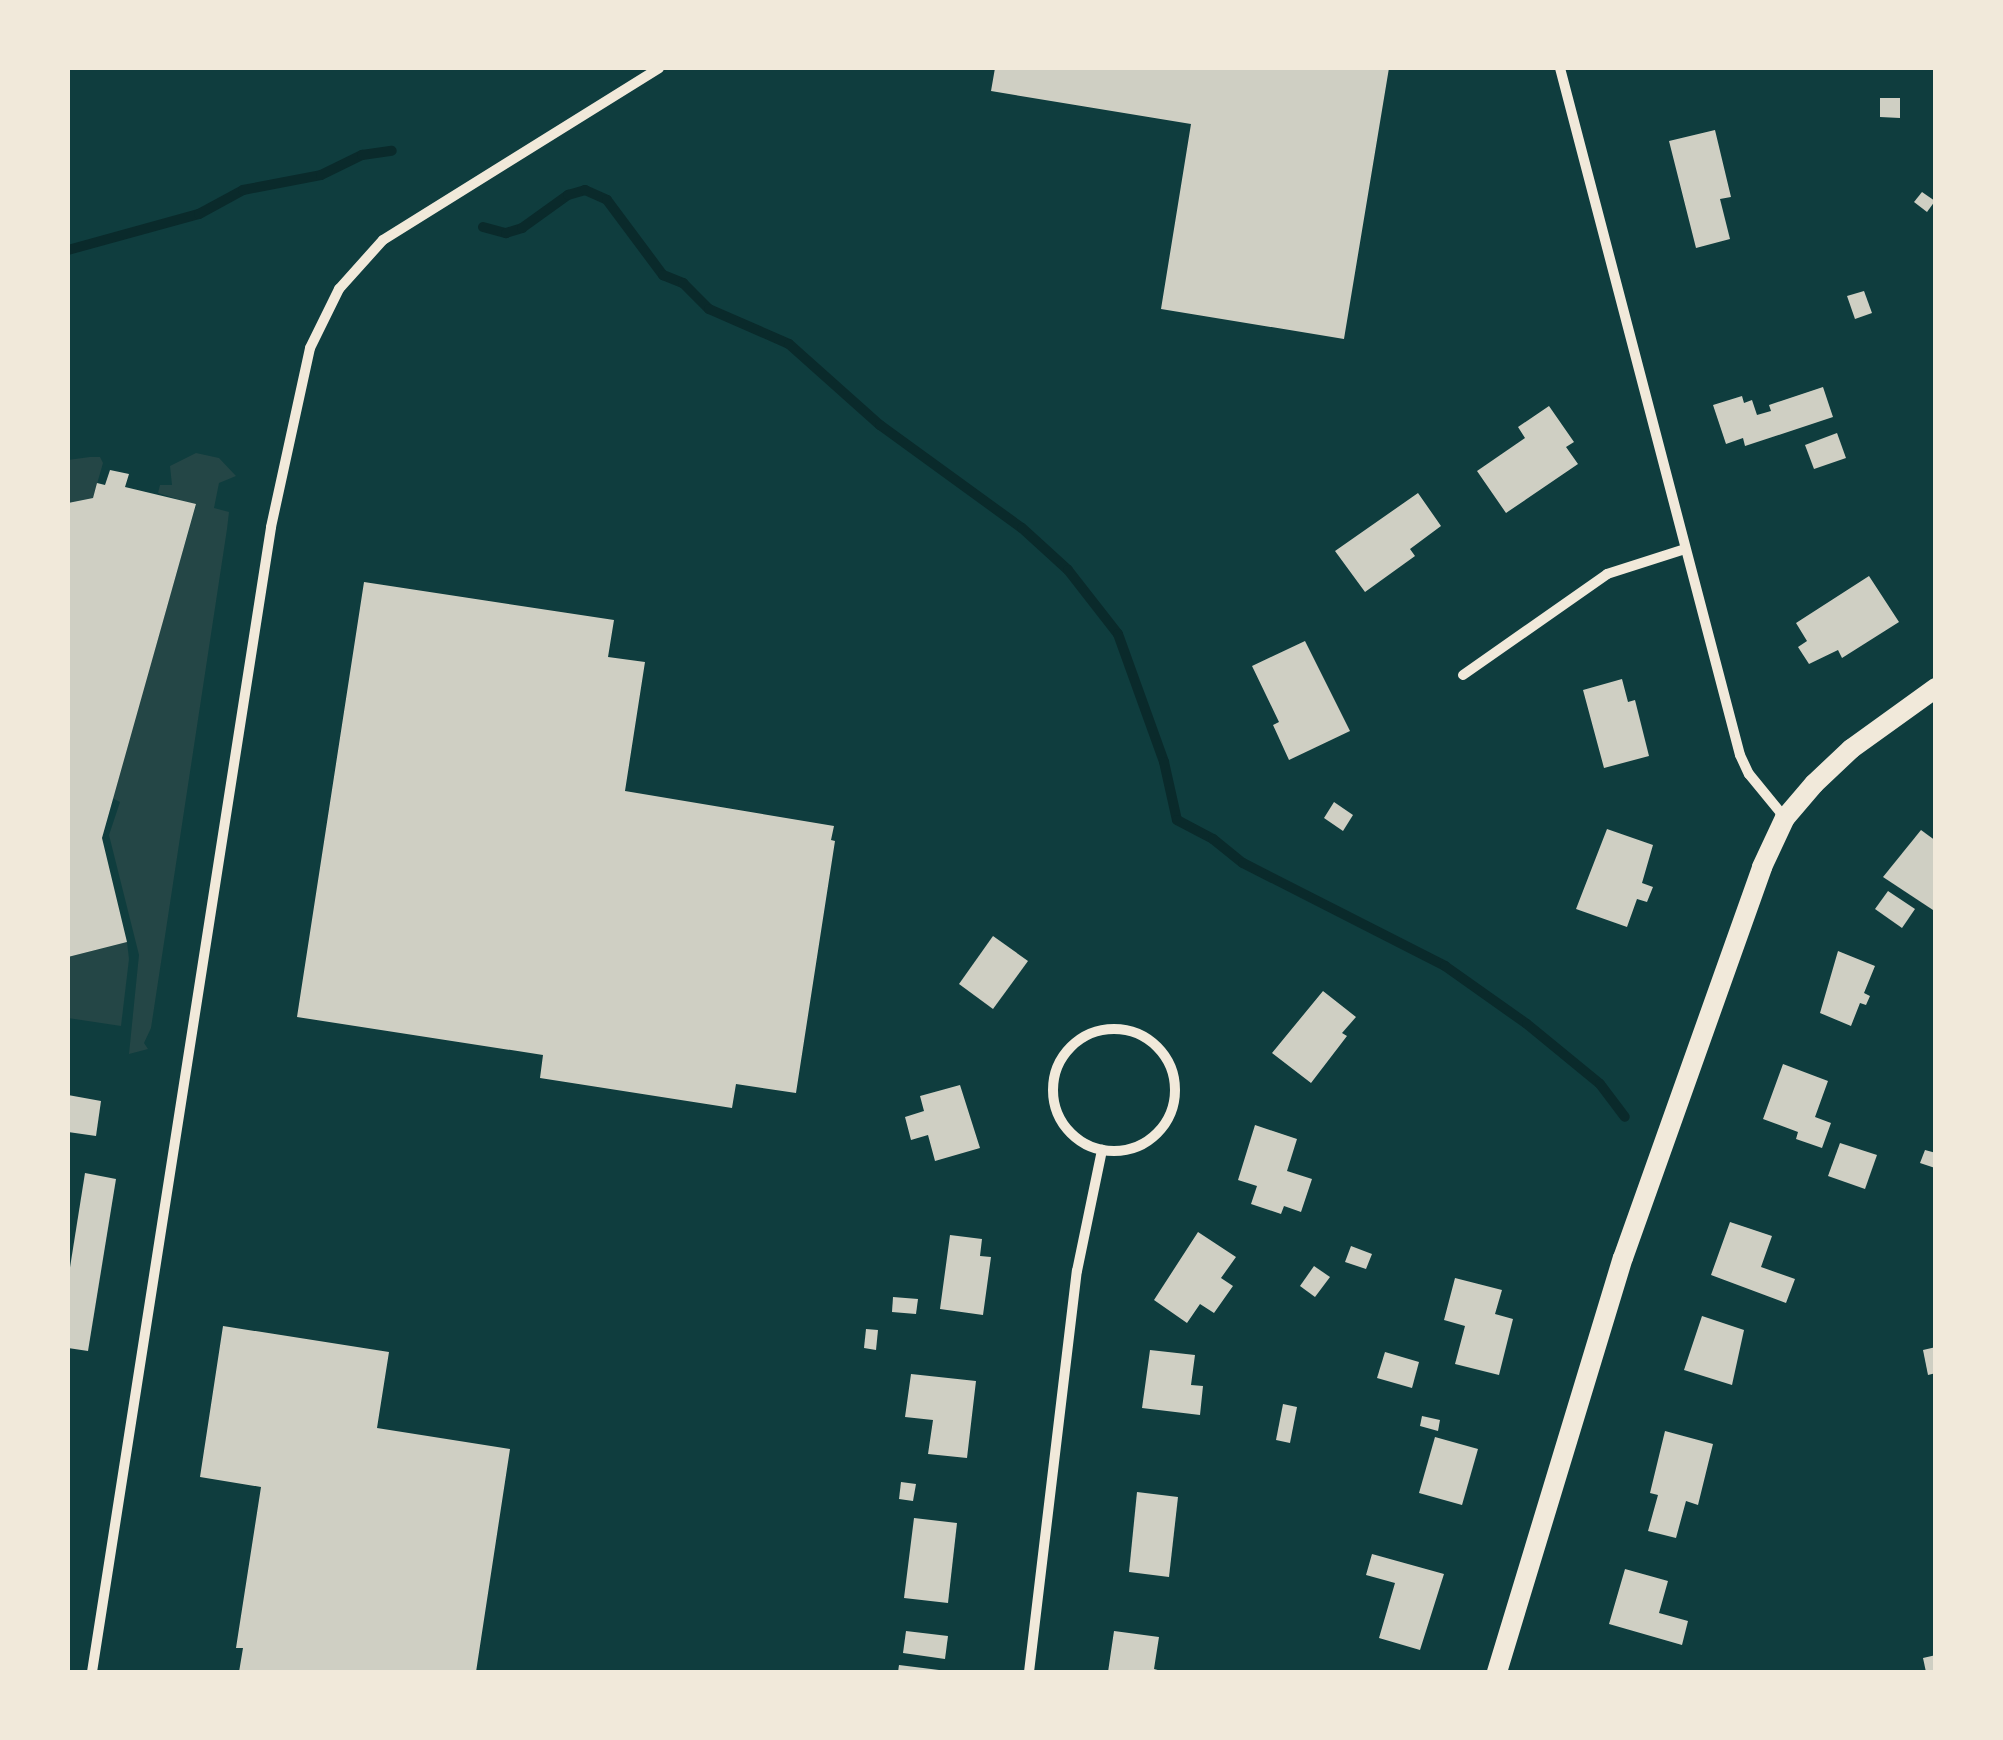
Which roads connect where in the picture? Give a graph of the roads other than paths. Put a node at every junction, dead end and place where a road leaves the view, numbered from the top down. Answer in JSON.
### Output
{"nodes":[{"id":1,"x":659,"y":68,"type":"edge"},
{"id":2,"x":1560,"y":68,"type":"edge"},
{"id":3,"x":1685,"y":549,"type":"junction"},
{"id":4,"x":1463,"y":675,"type":"dead end"},
{"id":5,"x":1936,"y":688,"type":"edge"},
{"id":6,"x":1784,"y":818,"type":"junction"},
{"id":7,"x":1102,"y":1150,"type":"junction"},
{"id":8,"x":92,"y":1672,"type":"edge"},
{"id":9,"x":1029,"y":1672,"type":"edge"},
{"id":10,"x":1497,"y":1672,"type":"edge"}],
"edges":[{"from":1,"to":8,"type":"street"},
{"from":2,"to":3,"type":"street"},
{"from":3,"to":4,"type":"street"},
{"from":3,"to":6,"type":"street"},
{"from":5,"to":6,"type":"main road"},
{"from":6,"to":10,"type":"main road"},
{"from":7,"to":7,"type":"street"},
{"from":7,"to":9,"type":"street"}]}
